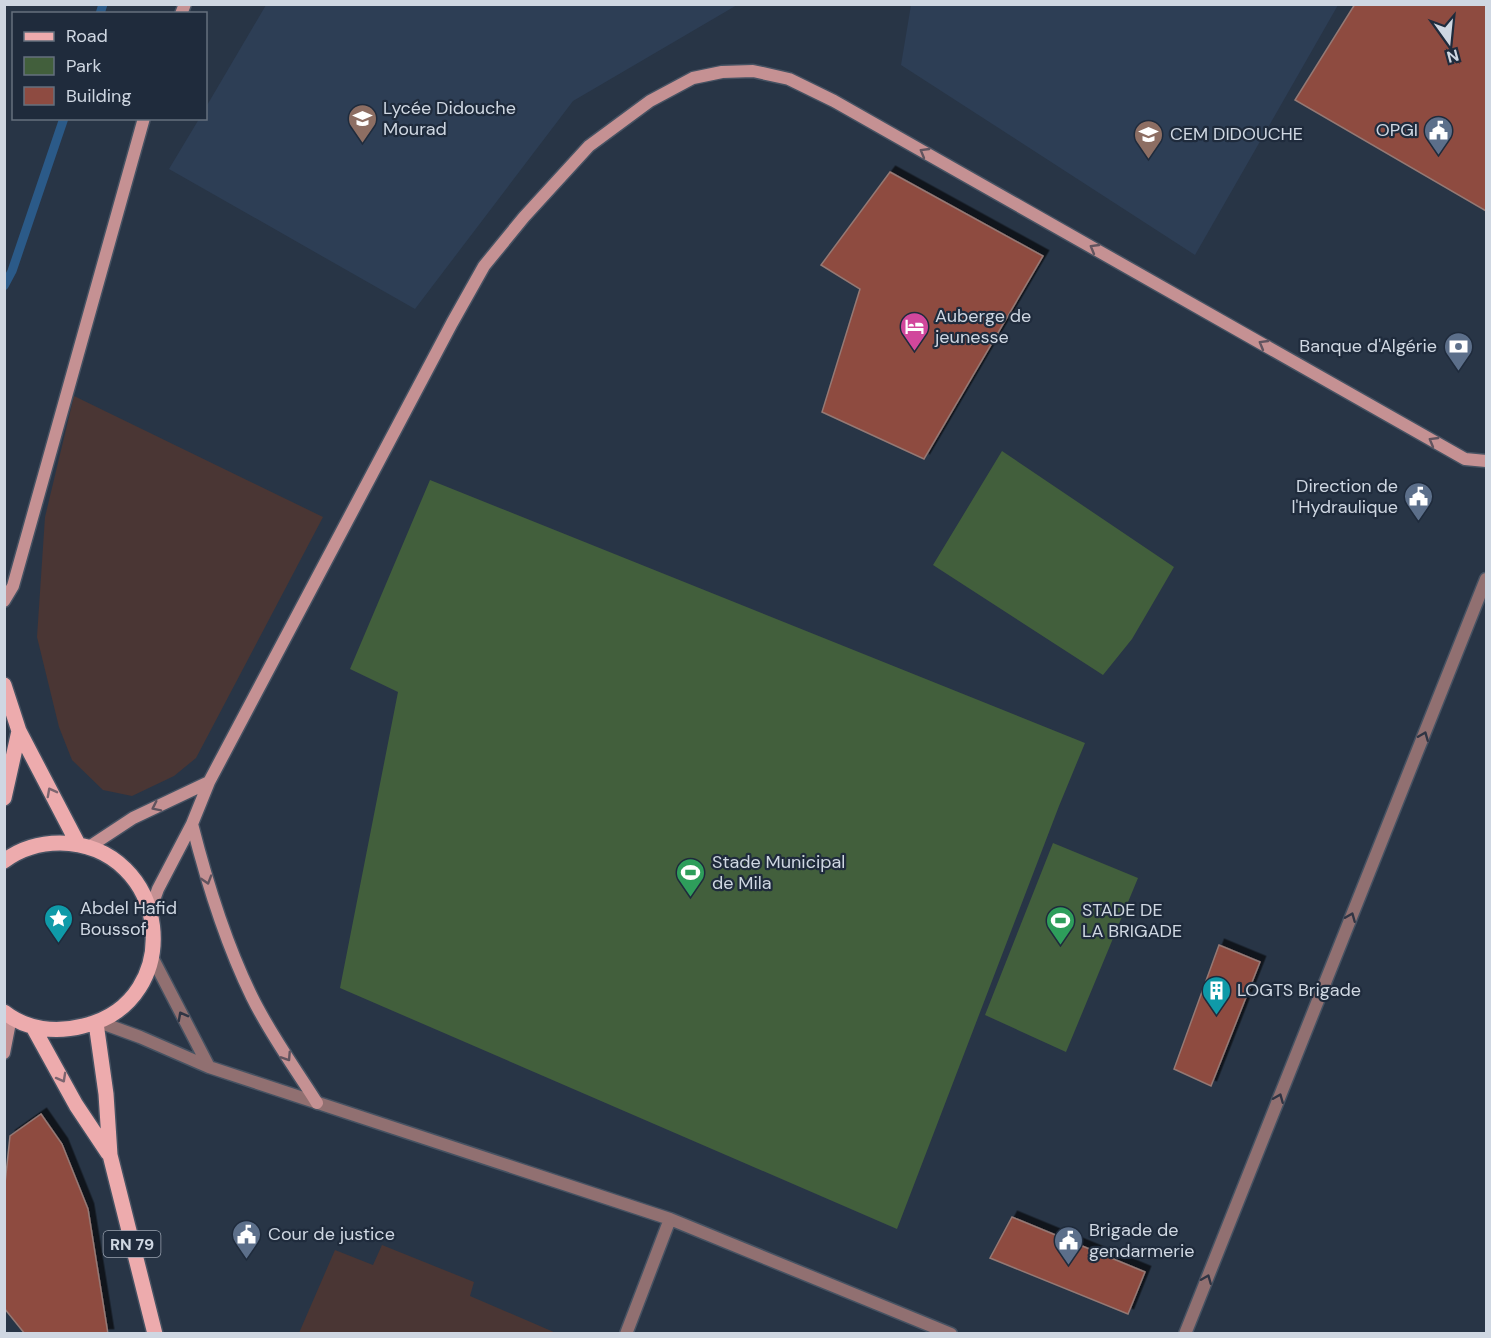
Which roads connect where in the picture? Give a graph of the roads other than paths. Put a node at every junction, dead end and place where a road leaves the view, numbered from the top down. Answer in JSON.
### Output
{"nodes":[{"id":1,"x":143,"y":120,"type":"edge"},
{"id":2,"x":1486,"y":461,"type":"edge"},
{"id":3,"x":1486,"y":579,"type":"edge"},
{"id":4,"x":4,"y":600,"type":"edge"},
{"id":5,"x":4,"y":685,"type":"edge"},
{"id":6,"x":19,"y":731,"type":"junction"},
{"id":7,"x":209,"y":782,"type":"junction"},
{"id":8,"x":4,"y":798,"type":"edge"},
{"id":9,"x":192,"y":824,"type":"junction"},
{"id":10,"x":84,"y":845,"type":"junction"},
{"id":11,"x":4,"y":861,"type":"edge"},
{"id":12,"x":150,"y":911,"type":"junction"},
{"id":13,"x":152,"y":957,"type":"junction"},
{"id":14,"x":8,"y":1015,"type":"edge"},
{"id":15,"x":98,"y":1023,"type":"junction"},
{"id":16,"x":33,"y":1027,"type":"junction"},
{"id":17,"x":4,"y":1053,"type":"edge"},
{"id":18,"x":209,"y":1067,"type":"junction"},
{"id":19,"x":317,"y":1103,"type":"junction"},
{"id":20,"x":110,"y":1155,"type":"junction"},
{"id":21,"x":670,"y":1219,"type":"junction"},
{"id":22,"x":155,"y":1334,"type":"edge"},
{"id":23,"x":626,"y":1334,"type":"edge"},
{"id":24,"x":951,"y":1334,"type":"edge"},
{"id":25,"x":1185,"y":1334,"type":"edge"}],
"edges":[{"from":1,"to":4,"type":"main road"},
{"from":2,"to":7,"type":"main road","one_way":true},
{"from":25,"to":3,"type":"street","one_way":true},
{"from":5,"to":6,"type":"main road"},
{"from":6,"to":8,"type":"main road"},
{"from":10,"to":6,"type":"main road","one_way":true},
{"from":7,"to":9,"type":"main road"},
{"from":7,"to":10,"type":"main road","one_way":true},
{"from":9,"to":12,"type":"main road"},
{"from":9,"to":19,"type":"main road","one_way":true},
{"from":10,"to":11,"type":"main road"},
{"from":10,"to":12,"type":"main road"},
{"from":12,"to":13,"type":"main road"},
{"from":13,"to":15,"type":"main road"},
{"from":18,"to":13,"type":"street","one_way":true},
{"from":14,"to":16,"type":"main road"},
{"from":14,"to":17,"type":"main road"},
{"from":15,"to":16,"type":"main road"},
{"from":15,"to":18,"type":"street"},
{"from":15,"to":20,"type":"main road","number":"RN 79"},
{"from":16,"to":20,"type":"main road","number":"RN 79","one_way":true},
{"from":18,"to":19,"type":"street"},
{"from":19,"to":21,"type":"street"},
{"from":20,"to":22,"type":"main road","number":"RN 79"},
{"from":21,"to":23,"type":"street"},
{"from":21,"to":24,"type":"street"}]}
